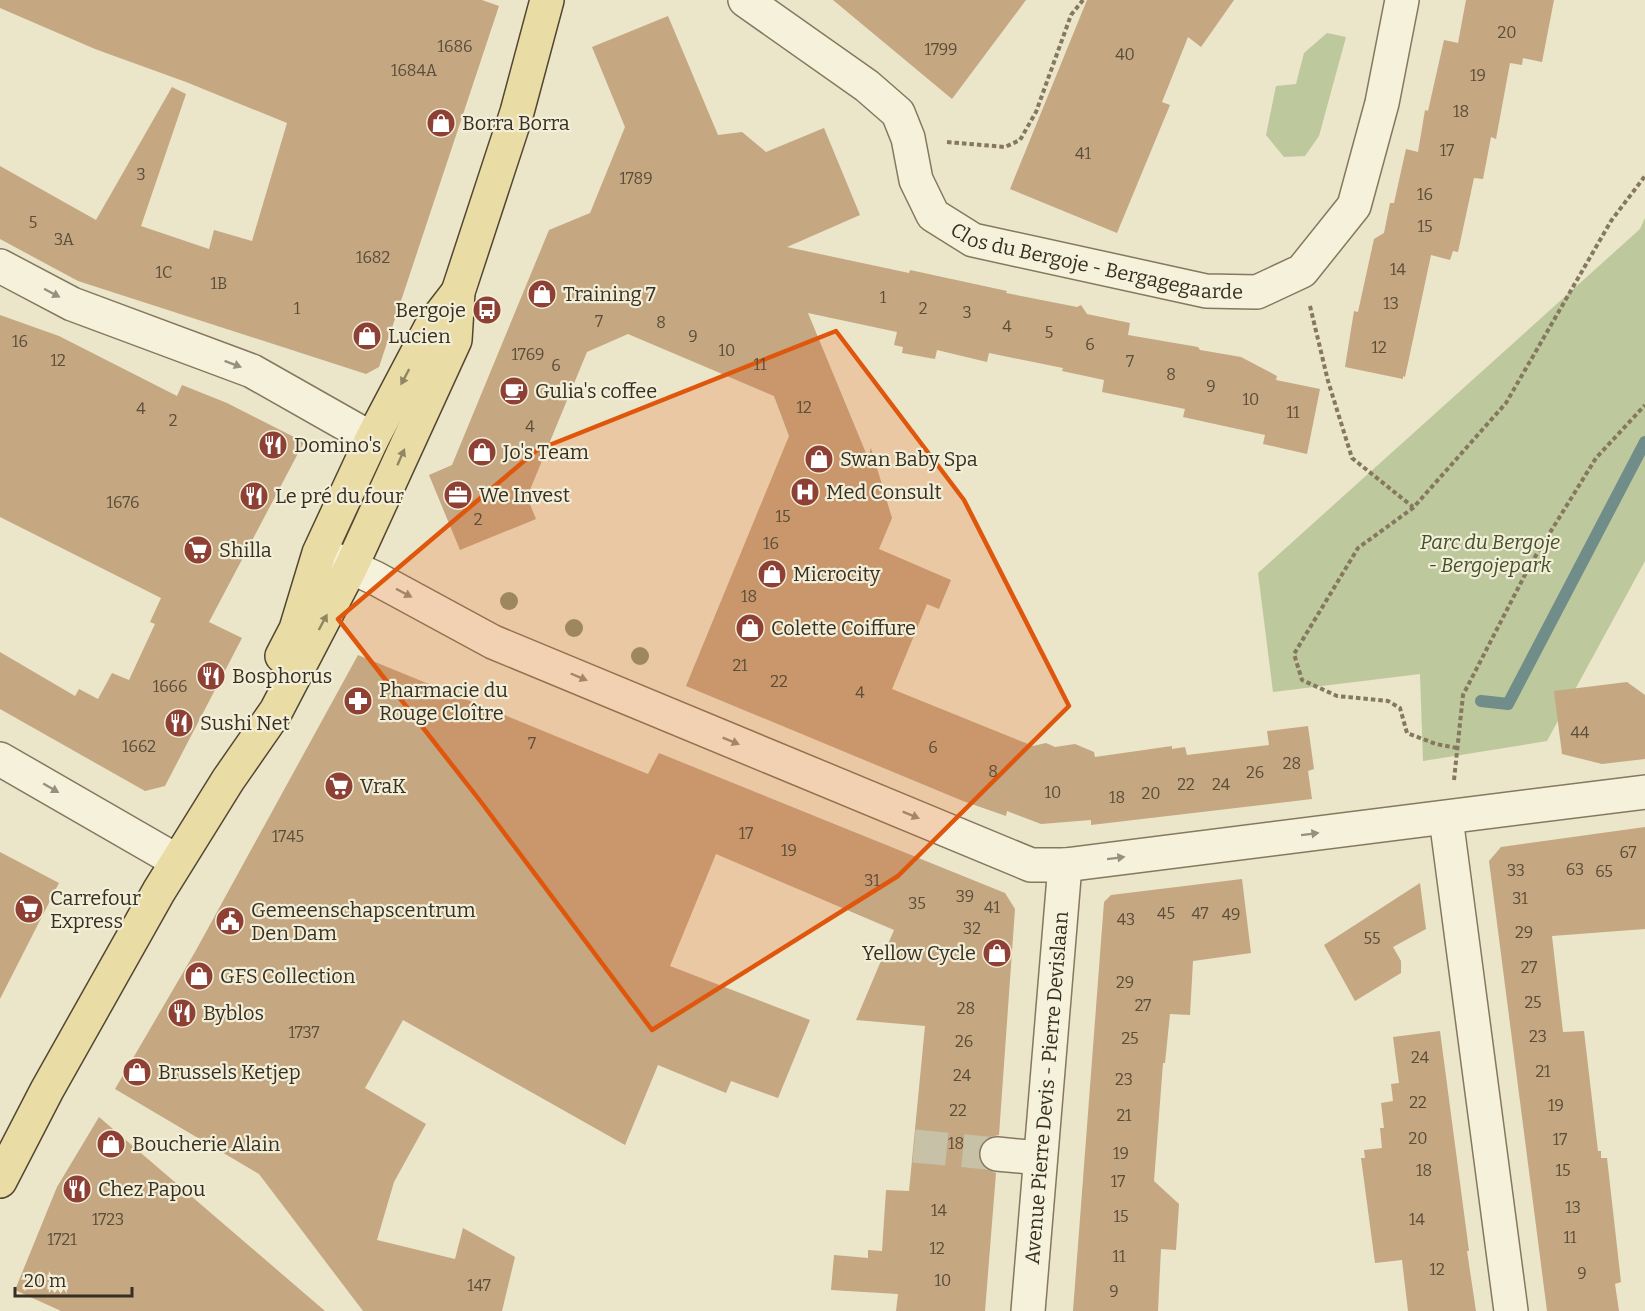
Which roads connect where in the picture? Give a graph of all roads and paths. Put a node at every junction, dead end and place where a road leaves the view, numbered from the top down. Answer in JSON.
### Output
{"nodes":[{"id":1,"x":547,"y":0,"type":"edge"},
{"id":2,"x":745,"y":0,"type":"edge"},
{"id":3,"x":1083,"y":0,"type":"edge"},
{"id":4,"x":1402,"y":0,"type":"edge"},
{"id":5,"x":908,"y":138,"type":"junction"},
{"id":6,"x":1645,"y":176,"type":"edge"},
{"id":7,"x":0,"y":266,"type":"edge"},
{"id":8,"x":1302,"y":271,"type":"junction"},
{"id":9,"x":458,"y":292,"type":"junction"},
{"id":10,"x":1645,"y":405,"type":"edge"},
{"id":11,"x":372,"y":439,"type":"junction"},
{"id":12,"x":1413,"y":508,"type":"junction"},
{"id":13,"x":319,"y":552,"type":"junction"},
{"id":14,"x":351,"y":567,"type":"junction"},
{"id":15,"x":1457,"y":748,"type":"junction"},
{"id":16,"x":0,"y":759,"type":"edge"},
{"id":17,"x":228,"y":780,"type":"junction"},
{"id":18,"x":1454,"y":784,"type":"dead end"},
{"id":19,"x":1645,"y":792,"type":"edge"},
{"id":20,"x":1446,"y":818,"type":"junction"},
{"id":21,"x":177,"y":861,"type":"junction"},
{"id":22,"x":1065,"y":865,"type":"junction"},
{"id":23,"x":997,"y":1155,"type":"tunnel mouth"},
{"id":24,"x":1040,"y":1158,"type":"junction"},
{"id":25,"x":0,"y":1181,"type":"edge"},
{"id":26,"x":1028,"y":1311,"type":"edge"},
{"id":27,"x":1511,"y":1311,"type":"edge"}],
"edges":[{"from":1,"to":9,"type":"main road"},
{"from":2,"to":5,"type":"street","name":"Clos du Bergoje - Bergagegaarde"},
{"from":3,"to":5,"type":"path"},
{"from":4,"to":8,"type":"street","name":"Clos du Bergoje - Bergagegaarde"},
{"from":5,"to":8,"type":"street","name":"Clos du Bergoje - Bergagegaarde"},
{"from":6,"to":12,"type":"path"},
{"from":7,"to":11,"type":"street","one_way":true},
{"from":8,"to":12,"type":"path"},
{"from":9,"to":11,"type":"main road","one_way":true},
{"from":14,"to":9,"type":"main road","one_way":true},
{"from":10,"to":15,"type":"path"},
{"from":11,"to":13,"type":"main road"},
{"from":12,"to":15,"type":"path"},
{"from":13,"to":14,"type":"street"},
{"from":13,"to":17,"type":"main road"},
{"from":17,"to":14,"type":"main road","one_way":true},
{"from":14,"to":22,"type":"street","one_way":true},
{"from":15,"to":18,"type":"path"},
{"from":16,"to":21,"type":"street","one_way":true},
{"from":17,"to":21,"type":"main road"},
{"from":19,"to":20,"type":"street"},
{"from":22,"to":20,"type":"street","one_way":true},
{"from":20,"to":27,"type":"street"},
{"from":21,"to":25,"type":"main road"},
{"from":22,"to":24,"type":"street","name":"Avenue Pierre Devis - Pierre Devislaan"},
{"from":23,"to":24,"type":"street"},
{"from":24,"to":26,"type":"street","name":"Avenue Pierre Devis - Pierre Devislaan"}]}
